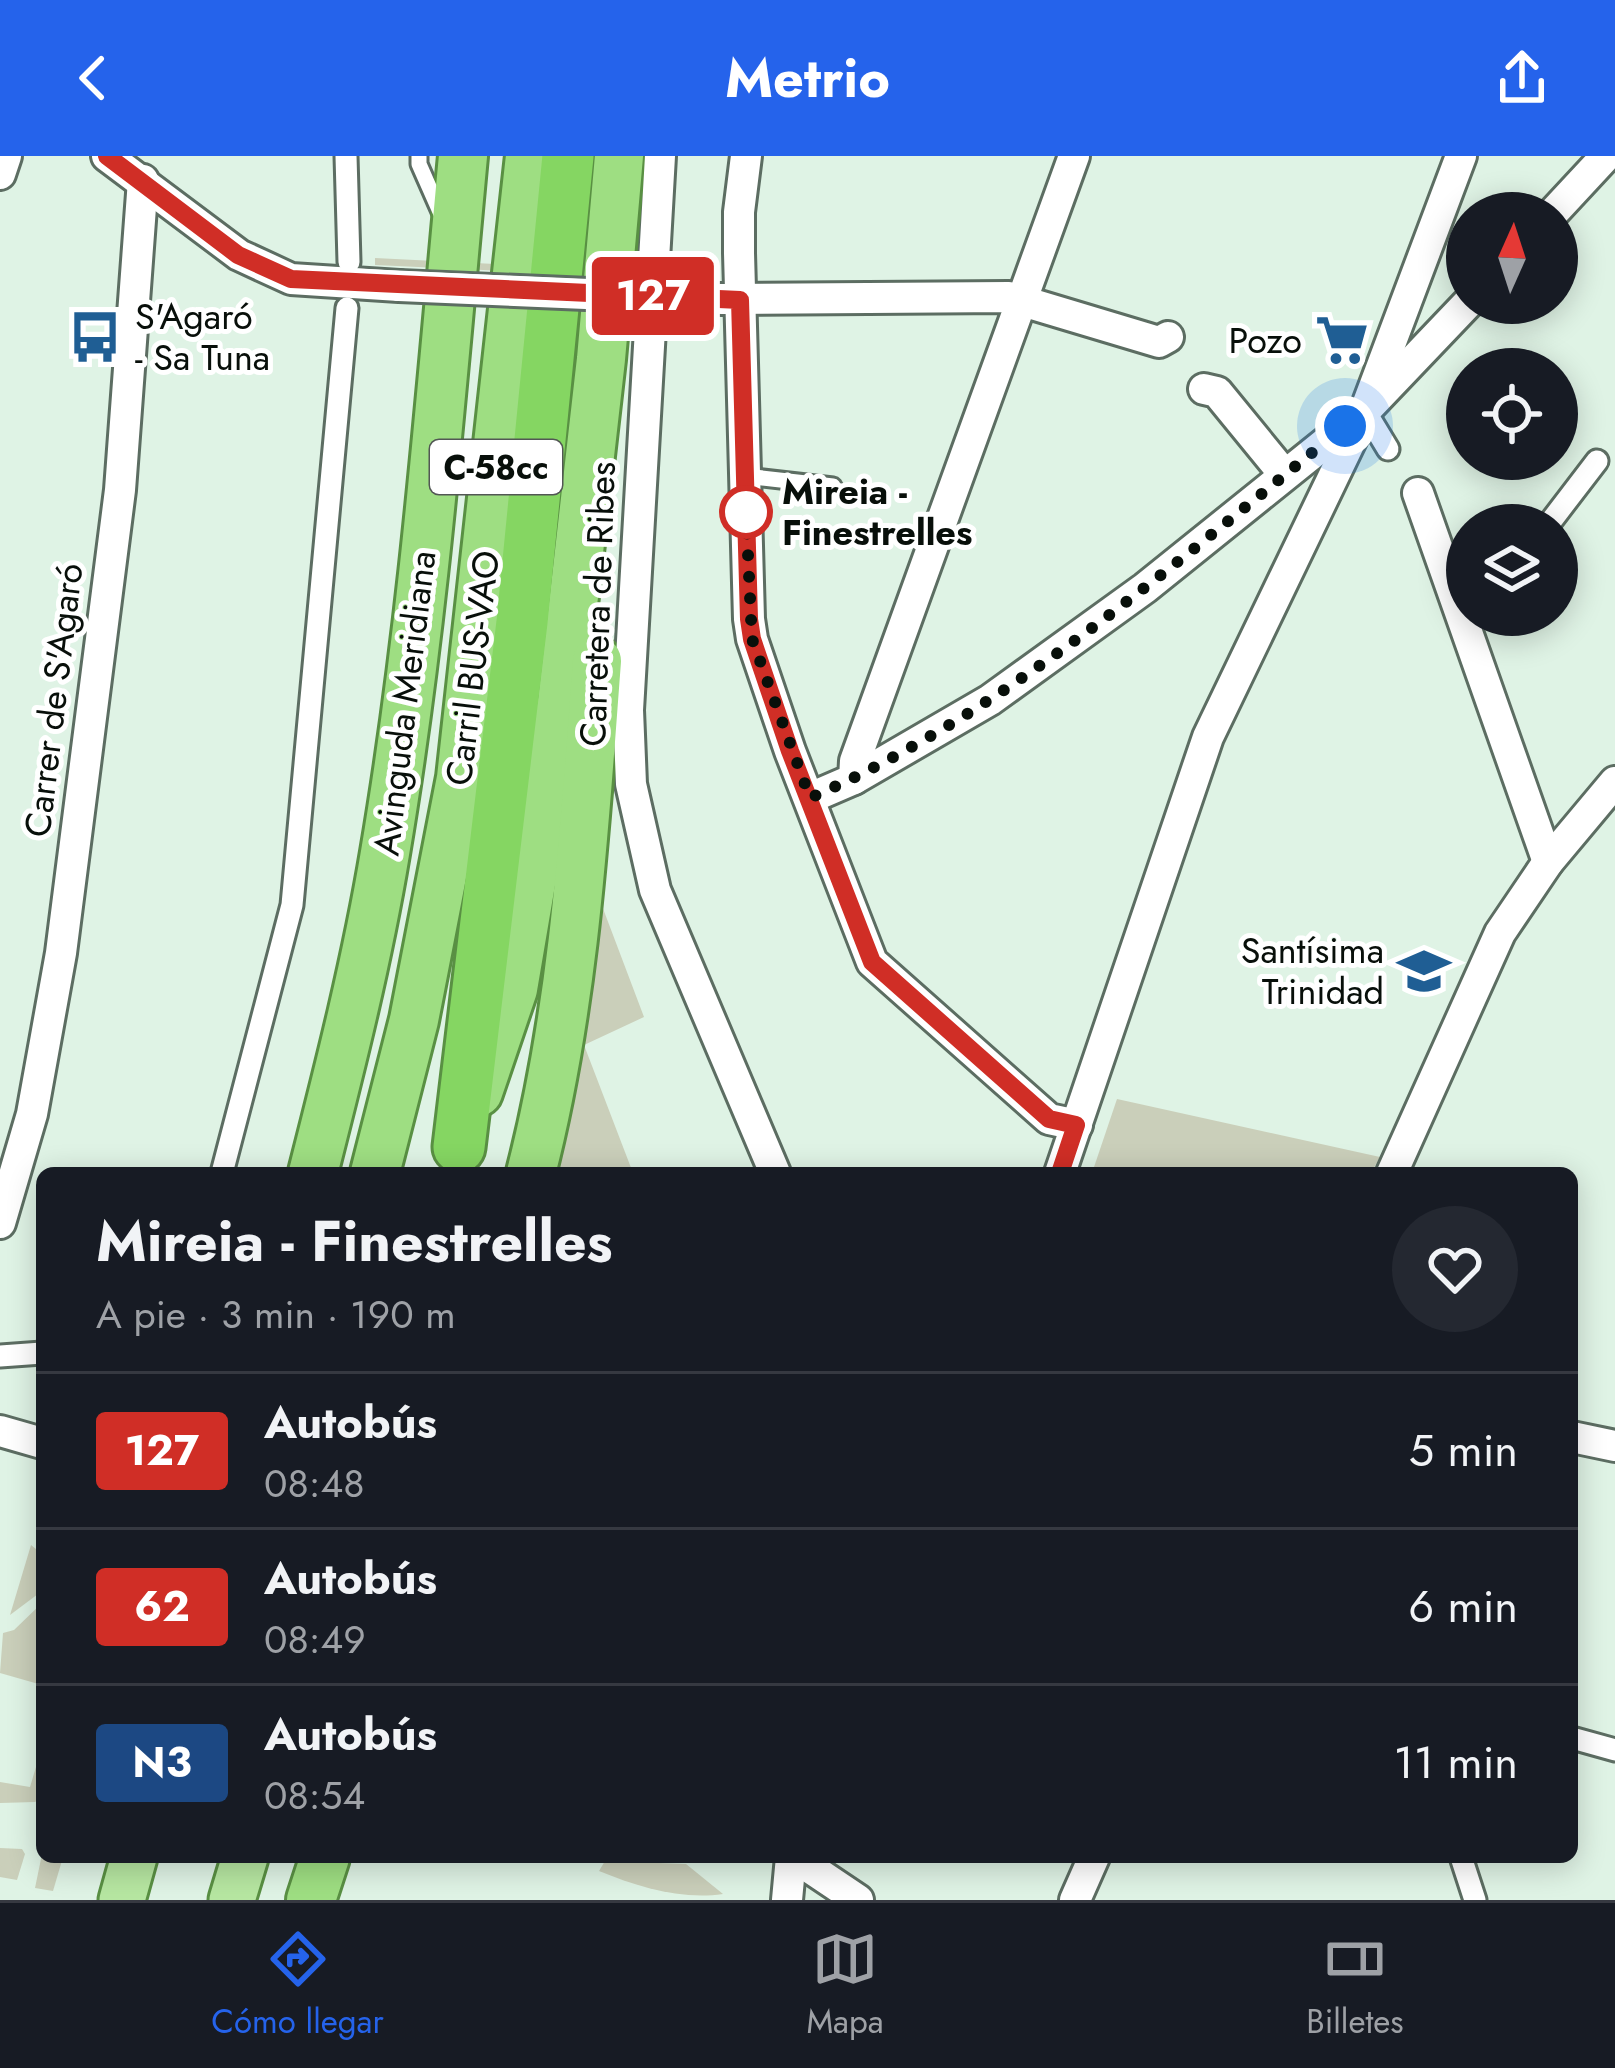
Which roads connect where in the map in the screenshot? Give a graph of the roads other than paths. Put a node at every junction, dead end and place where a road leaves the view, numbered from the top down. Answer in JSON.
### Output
{"nodes":[{"id":1,"x":6,"y":156,"type":"edge"},
{"id":2,"x":107,"y":156,"type":"edge"},
{"id":3,"x":346,"y":156,"type":"edge"},
{"id":4,"x":419,"y":156,"type":"edge"},
{"id":5,"x":464,"y":156,"type":"edge"},
{"id":6,"x":530,"y":156,"type":"edge"},
{"id":7,"x":568,"y":156,"type":"edge"},
{"id":8,"x":619,"y":156,"type":"edge"},
{"id":9,"x":660,"y":156,"type":"edge"},
{"id":10,"x":746,"y":156,"type":"edge"},
{"id":11,"x":1074,"y":156,"type":"edge"},
{"id":12,"x":1461,"y":156,"type":"edge"},
{"id":13,"x":1606,"y":156,"type":"edge"},
{"id":14,"x":0,"y":174,"type":"edge"},
{"id":15,"x":143,"y":181,"type":"junction"},
{"id":16,"x":1572,"y":192,"type":"edge"},
{"id":17,"x":455,"y":244,"type":"junction"},
{"id":18,"x":348,"y":284,"type":"junction"},
{"id":19,"x":1021,"y":298,"type":"junction"},
{"id":20,"x":740,"y":300,"type":"junction"},
{"id":21,"x":1448,"y":324,"type":"edge"},
{"id":22,"x":1163,"y":340,"type":"dead end"},
{"id":23,"x":601,"y":359,"type":"junction"},
{"id":24,"x":1211,"y":387,"type":"dead end"},
{"id":25,"x":1365,"y":411,"type":"junction"},
{"id":26,"x":1390,"y":446,"type":"dead end"},
{"id":27,"x":1597,"y":461,"type":"dead end"},
{"id":28,"x":1284,"y":474,"type":"junction"},
{"id":29,"x":745,"y":476,"type":"junction"},
{"id":30,"x":833,"y":486,"type":"dead end"},
{"id":31,"x":1422,"y":495,"type":"dead end"},
{"id":32,"x":1564,"y":504,"type":"edge"},
{"id":33,"x":1446,"y":555,"type":"edge"},
{"id":34,"x":1477,"y":636,"type":"edge"},
{"id":35,"x":854,"y":778,"type":"junction"},
{"id":36,"x":1615,"y":782,"type":"edge"},
{"id":37,"x":810,"y":798,"type":"junction"},
{"id":38,"x":1548,"y":862,"type":"junction"},
{"id":39,"x":1076,"y":1125,"type":"junction"},
{"id":40,"x":456,"y":1160,"type":"edge"},
{"id":41,"x":223,"y":1167,"type":"edge"},
{"id":42,"x":315,"y":1167,"type":"edge"},
{"id":43,"x":377,"y":1167,"type":"edge"},
{"id":44,"x":533,"y":1167,"type":"edge"},
{"id":45,"x":772,"y":1167,"type":"edge"},
{"id":46,"x":1062,"y":1167,"type":"edge"},
{"id":47,"x":1395,"y":1167,"type":"edge"},
{"id":48,"x":0,"y":1223,"type":"edge"},
{"id":49,"x":36,"y":1353,"type":"edge"},
{"id":50,"x":0,"y":1356,"type":"edge"},
{"id":51,"x":0,"y":1431,"type":"edge"},
{"id":52,"x":1578,"y":1437,"type":"edge"},
{"id":53,"x":36,"y":1441,"type":"edge"},
{"id":54,"x":1615,"y":1446,"type":"edge"},
{"id":55,"x":1578,"y":1740,"type":"edge"},
{"id":56,"x":1615,"y":1750,"type":"edge"},
{"id":57,"x":132,"y":1863,"type":"edge"},
{"id":58,"x":243,"y":1863,"type":"edge"},
{"id":59,"x":323,"y":1863,"type":"edge"},
{"id":60,"x":792,"y":1863,"type":"edge"},
{"id":61,"x":1091,"y":1863,"type":"edge"},
{"id":62,"x":1461,"y":1863,"type":"edge"},
{"id":63,"x":829,"y":1869,"type":"edge"},
{"id":64,"x":122,"y":1900,"type":"edge"},
{"id":65,"x":232,"y":1900,"type":"edge"},
{"id":66,"x":311,"y":1900,"type":"edge"},
{"id":67,"x":787,"y":1900,"type":"edge"},
{"id":68,"x":858,"y":1900,"type":"edge"},
{"id":69,"x":1076,"y":1900,"type":"edge"},
{"id":70,"x":1475,"y":1900,"type":"edge"}],
"edges":[{"from":1,"to":14,"type":"street"},
{"from":2,"to":15,"type":"street"},
{"from":3,"to":18,"type":"street"},
{"from":4,"to":17,"type":"lane"},
{"from":5,"to":17,"type":"highway","name":"Avinguda Meridiana"},
{"from":6,"to":43,"type":"highway","name":"Carril BUS-VAO","number":"C-58cc"},
{"from":7,"to":40,"type":"highway"},
{"from":8,"to":23,"type":"highway"},
{"from":9,"to":45,"type":"street","name":"Carretera de Ribes"},
{"from":10,"to":20,"type":"street"},
{"from":11,"to":19,"type":"street"},
{"from":12,"to":25,"type":"street"},
{"from":13,"to":16,"type":"street"},
{"from":15,"to":18,"type":"street"},
{"from":15,"to":48,"type":"street","name":"Carrer de S'Agaró"},
{"from":17,"to":42,"type":"highway","name":"Avinguda Meridiana"},
{"from":18,"to":20,"type":"street","bridge":true},
{"from":18,"to":41,"type":"street"},
{"from":19,"to":20,"type":"street"},
{"from":19,"to":22,"type":"street"},
{"from":19,"to":35,"type":"street"},
{"from":20,"to":29,"type":"street"},
{"from":21,"to":25,"type":"street"},
{"from":23,"to":40,"type":"highway"},
{"from":23,"to":44,"type":"highway"},
{"from":24,"to":28,"type":"street"},
{"from":25,"to":26,"type":"street"},
{"from":25,"to":28,"type":"street"},
{"from":25,"to":39,"type":"street"},
{"from":27,"to":32,"type":"street"},
{"from":28,"to":35,"type":"street"},
{"from":29,"to":30,"type":"lane"},
{"from":29,"to":37,"type":"street"},
{"from":31,"to":33,"type":"street"},
{"from":34,"to":38,"type":"street"},
{"from":35,"to":37,"type":"street"},
{"from":36,"to":38,"type":"street"},
{"from":37,"to":39,"type":"street"},
{"from":38,"to":47,"type":"street"},
{"from":39,"to":46,"type":"street"},
{"from":49,"to":50,"type":"street"},
{"from":51,"to":53,"type":"street"},
{"from":52,"to":54,"type":"street"},
{"from":55,"to":56,"type":"street"},
{"from":57,"to":64,"type":"main road"},
{"from":58,"to":65,"type":"main road"},
{"from":59,"to":66,"type":"highway"},
{"from":60,"to":67,"type":"street"},
{"from":61,"to":69,"type":"street"},
{"from":62,"to":70,"type":"street"},
{"from":63,"to":68,"type":"street"}]}
